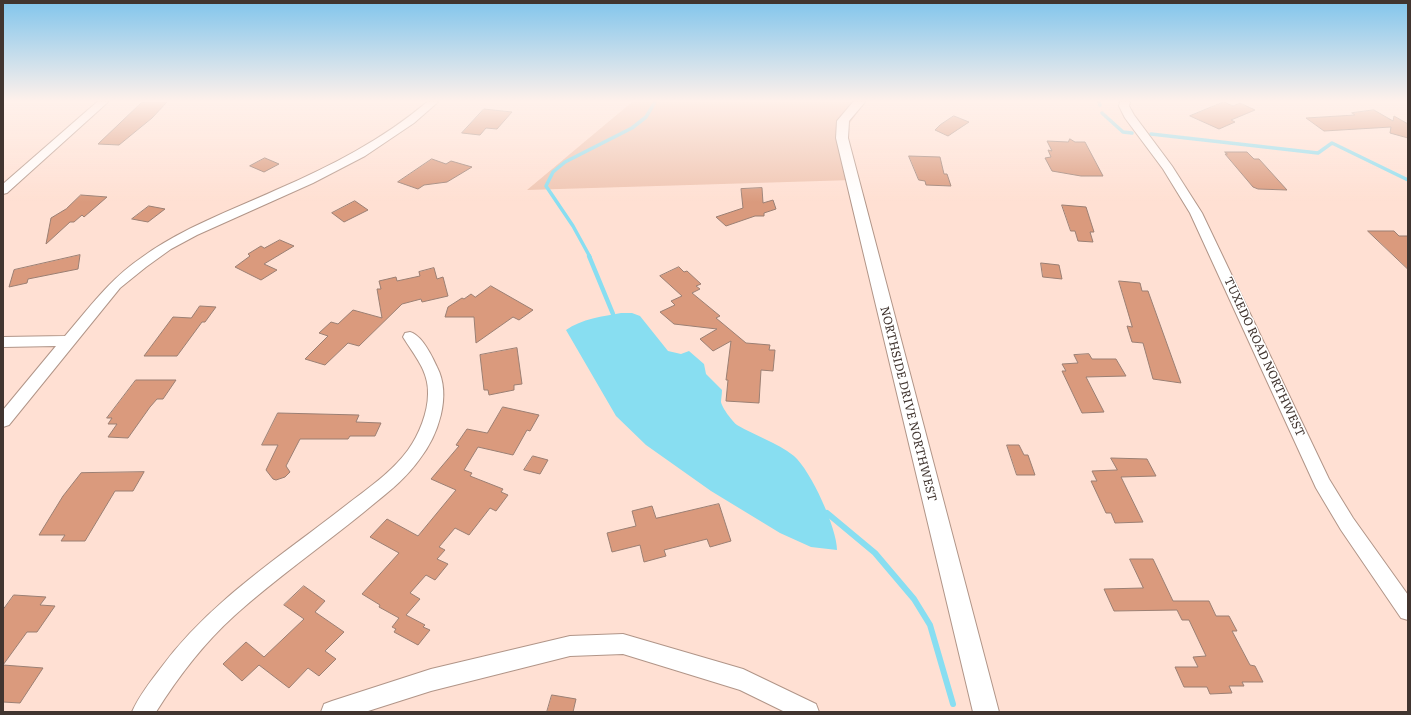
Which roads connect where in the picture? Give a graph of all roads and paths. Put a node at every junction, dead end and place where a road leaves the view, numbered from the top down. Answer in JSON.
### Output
{"nodes":[{"id":1,"x":65,"y":135,"type":"edge"},
{"id":2,"x":390,"y":135,"type":"edge"},
{"id":3,"x":842,"y":135,"type":"edge"},
{"id":4,"x":1144,"y":135,"type":"edge"},
{"id":5,"x":3,"y":190,"type":"edge"},
{"id":6,"x":410,"y":337,"type":"dead end"},
{"id":7,"x":68,"y":341,"type":"junction"},
{"id":8,"x":3,"y":342,"type":"edge"},
{"id":9,"x":3,"y":421,"type":"edge"},
{"id":10,"x":1408,"y":611,"type":"edge"},
{"id":11,"x":143,"y":712,"type":"edge"},
{"id":12,"x":332,"y":712,"type":"edge"},
{"id":13,"x":808,"y":712,"type":"edge"},
{"id":14,"x":986,"y":712,"type":"edge"}],
"edges":[{"from":1,"to":5,"type":"street"},
{"from":2,"to":7,"type":"street"},
{"from":3,"to":14,"type":"street","name":"NORTHSIDE DRIVE NORTHWEST"},
{"from":4,"to":10,"type":"street","name":"TUXEDO ROAD NORTHWEST"},
{"from":6,"to":11,"type":"street"},
{"from":7,"to":8,"type":"street"},
{"from":7,"to":9,"type":"street"},
{"from":12,"to":13,"type":"street"}]}
